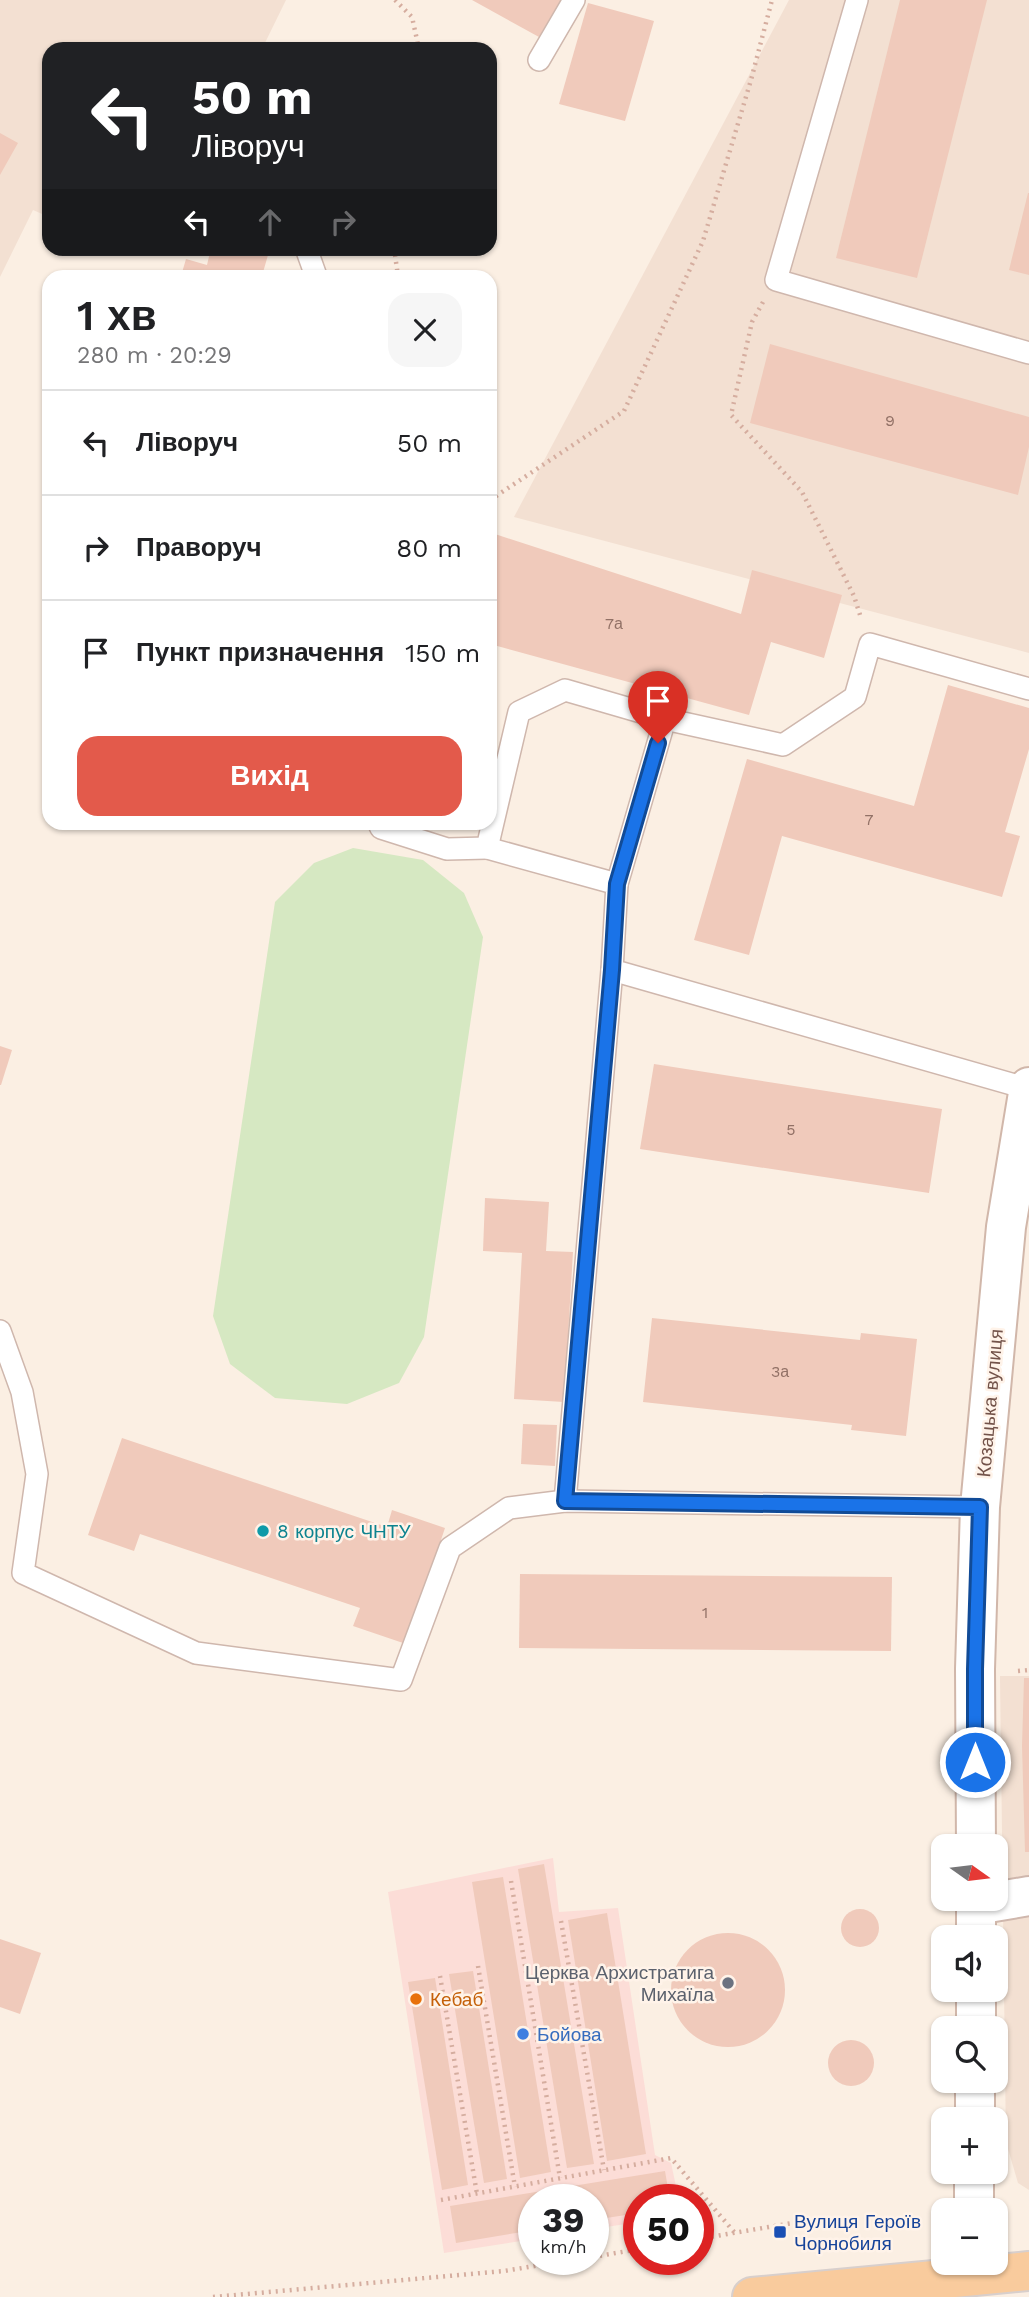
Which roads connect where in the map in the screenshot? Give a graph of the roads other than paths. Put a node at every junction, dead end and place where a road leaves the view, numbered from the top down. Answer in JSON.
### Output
{"nodes":[{"id":1,"x":574,"y":0,"type":"edge"},
{"id":2,"x":857,"y":0,"type":"edge"},
{"id":3,"x":539,"y":60,"type":"dead end"},
{"id":4,"x":1029,"y":353,"type":"edge"},
{"id":5,"x":1029,"y":689,"type":"edge"},
{"id":6,"x":665,"y":719,"type":"junction"},
{"id":7,"x":497,"y":803,"type":"edge"},
{"id":8,"x":387,"y":830,"type":"edge"},
{"id":9,"x":490,"y":830,"type":"edge"},
{"id":10,"x":486,"y":848,"type":"junction"},
{"id":11,"x":617,"y":884,"type":"junction"},
{"id":12,"x":612,"y":970,"type":"junction"},
{"id":13,"x":1029,"y":1088,"type":"edge"},
{"id":14,"x":0,"y":1331,"type":"edge"},
{"id":15,"x":0,"y":1382,"type":"edge"},
{"id":16,"x":22,"y":1392,"type":"junction"},
{"id":17,"x":565,"y":1501,"type":"junction"},
{"id":18,"x":980,"y":1507,"type":"junction"},
{"id":19,"x":976,"y":1834,"type":"edge"},
{"id":20,"x":1029,"y":1896,"type":"edge"},
{"id":21,"x":976,"y":1914,"type":"edge"},
{"id":22,"x":1029,"y":2271,"type":"edge"},
{"id":23,"x":973,"y":2278,"type":"edge"},
{"id":24,"x":752,"y":2297,"type":"edge"}],
"edges":[{"from":1,"to":3,"type":"lane"},
{"from":2,"to":4,"type":"lane"},
{"from":5,"to":6,"type":"lane"},
{"from":6,"to":7,"type":"lane"},
{"from":6,"to":11,"type":"lane"},
{"from":8,"to":10,"type":"lane"},
{"from":9,"to":10,"type":"lane"},
{"from":10,"to":11,"type":"lane"},
{"from":11,"to":12,"type":"lane"},
{"from":12,"to":13,"type":"lane"},
{"from":12,"to":17,"type":"lane"},
{"from":13,"to":18,"type":"main road","name":"Козацька вулиця"},
{"from":14,"to":16,"type":"lane"},
{"from":15,"to":16,"type":"lane"},
{"from":16,"to":17,"type":"lane"},
{"from":17,"to":18,"type":"lane"},
{"from":18,"to":19,"type":"main road","name":"Козацька вулиця"},
{"from":20,"to":21,"type":"main road"},
{"from":22,"to":23,"type":"main road"},
{"from":23,"to":24,"type":"main road"}]}
